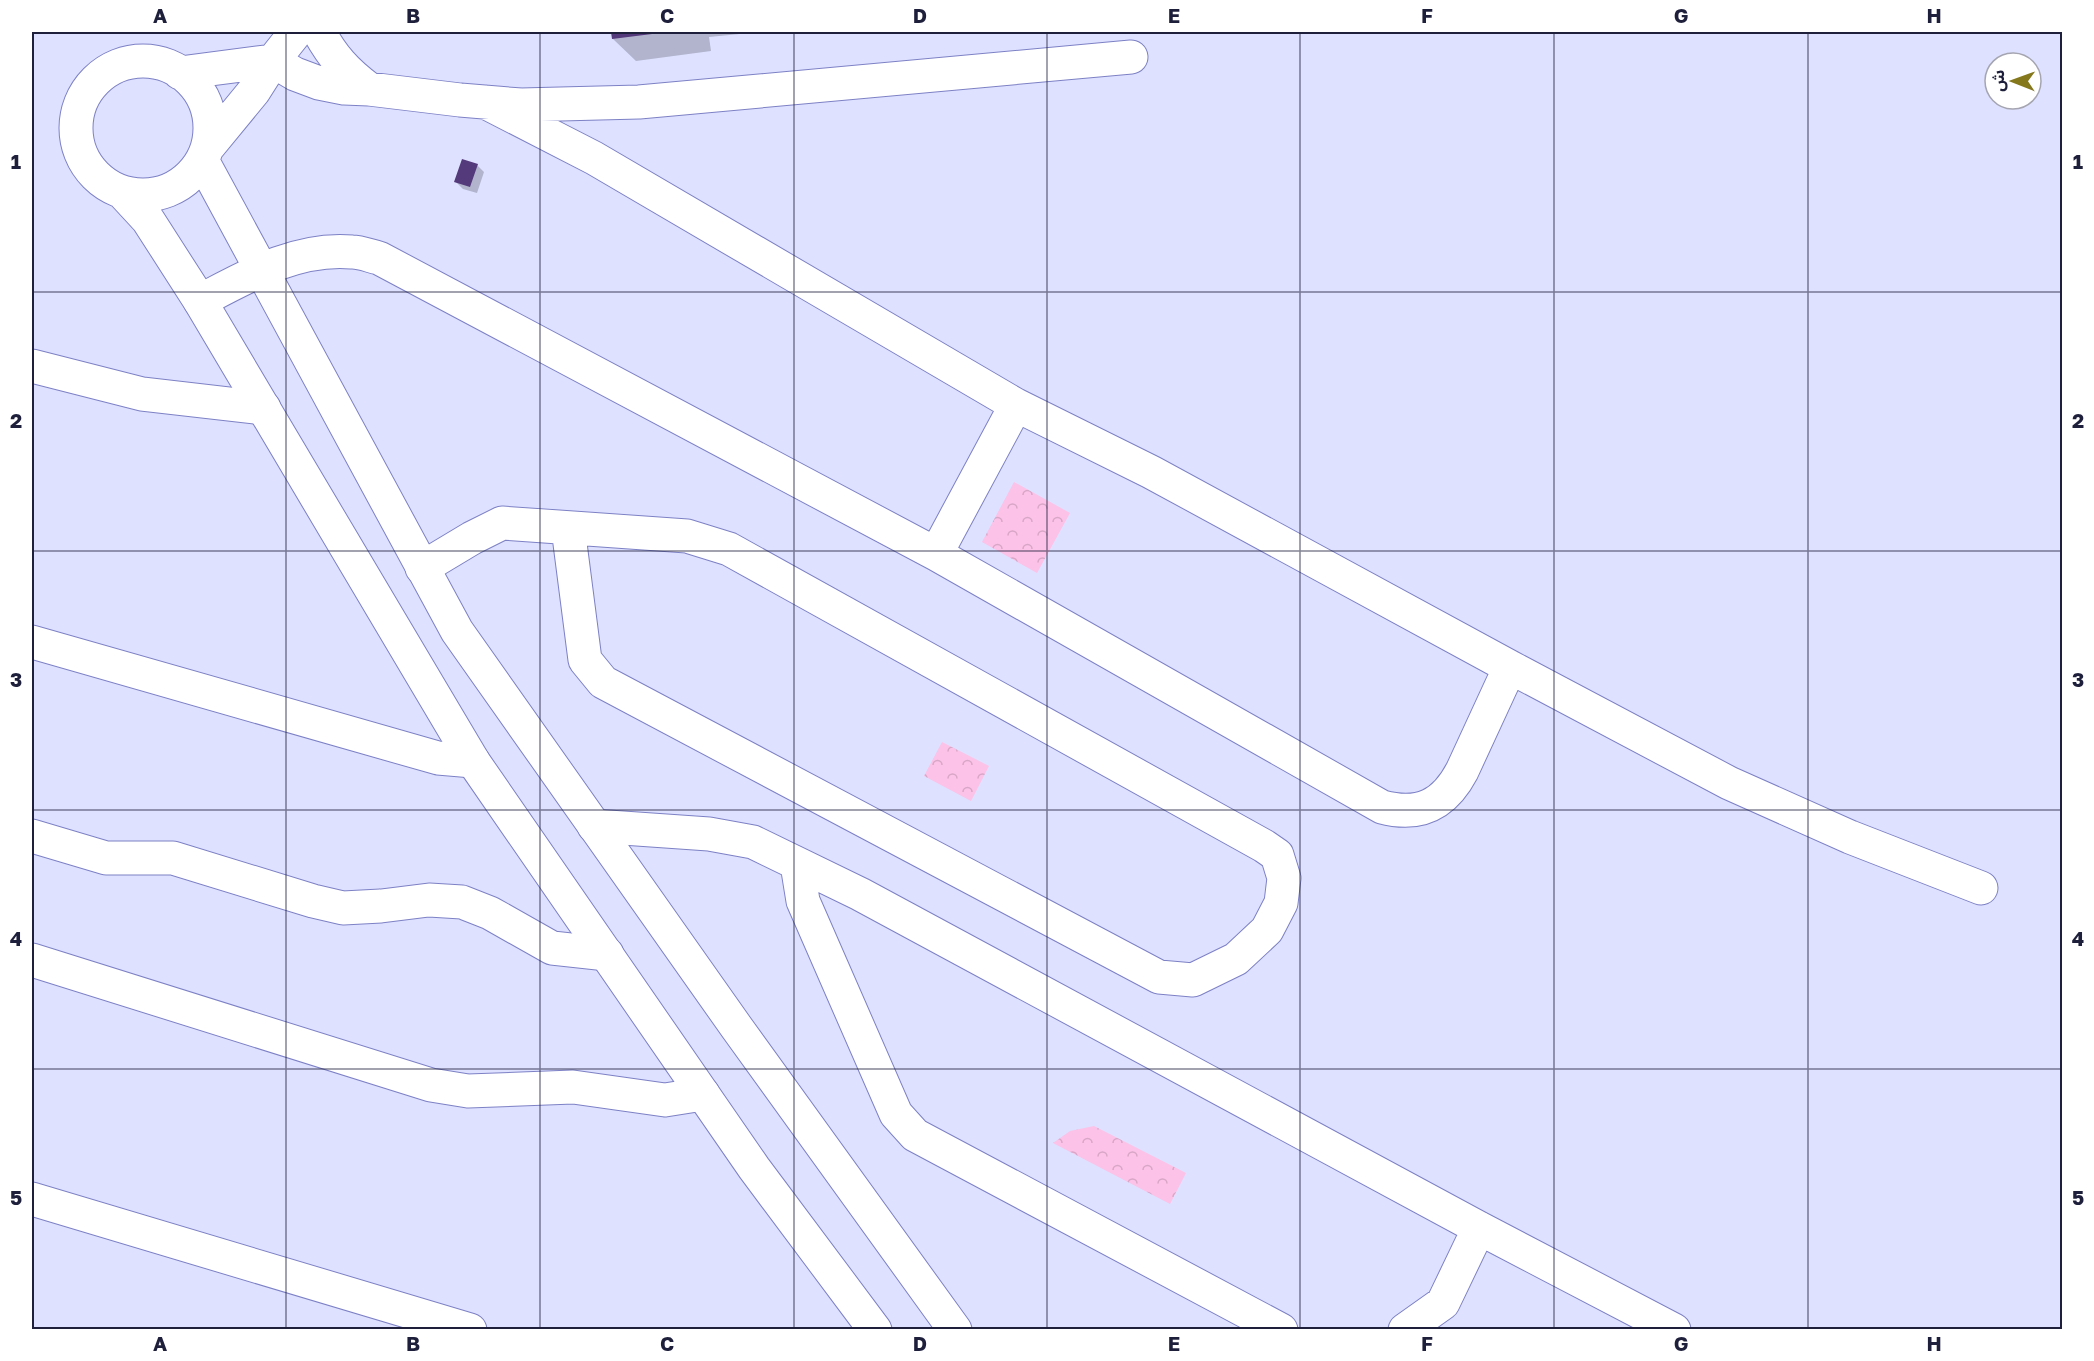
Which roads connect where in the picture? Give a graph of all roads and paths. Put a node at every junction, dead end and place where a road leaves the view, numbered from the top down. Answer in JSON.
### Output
{"nodes":[{"id":1,"x":296,"y":32,"type":"edge"},
{"id":2,"x":319,"y":32,"type":"edge"},
{"id":3,"x":1131,"y":57,"type":"dead end"},
{"id":4,"x":273,"y":61,"type":"junction"},
{"id":5,"x":180,"y":73,"type":"junction"},
{"id":6,"x":369,"y":89,"type":"junction"},
{"id":7,"x":485,"y":102,"type":"junction"},
{"id":8,"x":595,"y":103,"type":"junction"},
{"id":9,"x":205,"y":154,"type":"junction"},
{"id":10,"x":594,"y":158,"type":"junction"},
{"id":11,"x":124,"y":194,"type":"junction"},
{"id":12,"x":261,"y":269,"type":"junction"},
{"id":13,"x":200,"y":301,"type":"junction"},
{"id":14,"x":32,"y":366,"type":"edge"},
{"id":15,"x":1016,"y":405,"type":"junction"},
{"id":16,"x":264,"y":408,"type":"junction"},
{"id":17,"x":568,"y":528,"type":"junction"},
{"id":18,"x":936,"y":554,"type":"junction"},
{"id":19,"x":423,"y":567,"type":"junction"},
{"id":20,"x":32,"y":642,"type":"edge"},
{"id":21,"x":1510,"y":667,"type":"junction"},
{"id":22,"x":473,"y":761,"type":"junction"},
{"id":23,"x":594,"y":826,"type":"junction"},
{"id":24,"x":32,"y":836,"type":"edge"},
{"id":25,"x":797,"y":864,"type":"junction"},
{"id":26,"x":1981,"y":888,"type":"dead end"},
{"id":27,"x":607,"y":954,"type":"junction"},
{"id":28,"x":32,"y":960,"type":"edge"},
{"id":29,"x":703,"y":1094,"type":"junction"},
{"id":30,"x":32,"y":1199,"type":"edge"},
{"id":31,"x":1479,"y":1228,"type":"junction"},
{"id":32,"x":470,"y":1329,"type":"edge"},
{"id":33,"x":875,"y":1329,"type":"edge"},
{"id":34,"x":955,"y":1329,"type":"edge"},
{"id":35,"x":1281,"y":1329,"type":"edge"},
{"id":36,"x":1405,"y":1329,"type":"edge"},
{"id":37,"x":1674,"y":1329,"type":"edge"}],
"edges":[{"from":1,"to":4,"type":"street"},
{"from":2,"to":6,"type":"street"},
{"from":3,"to":8,"type":"street"},
{"from":4,"to":5,"type":"street"},
{"from":4,"to":6,"type":"street"},
{"from":4,"to":9,"type":"street"},
{"from":5,"to":9,"type":"street"},
{"from":5,"to":11,"type":"street"},
{"from":6,"to":7,"type":"street"},
{"from":7,"to":8,"type":"street"},
{"from":7,"to":10,"type":"street"},
{"from":8,"to":10,"type":"street"},
{"from":9,"to":11,"type":"street"},
{"from":9,"to":12,"type":"street"},
{"from":10,"to":15,"type":"street"},
{"from":11,"to":13,"type":"street"},
{"from":12,"to":13,"type":"street"},
{"from":12,"to":18,"type":"street"},
{"from":12,"to":19,"type":"street"},
{"from":13,"to":16,"type":"street"},
{"from":14,"to":16,"type":"street"},
{"from":15,"to":18,"type":"street"},
{"from":15,"to":21,"type":"street"},
{"from":16,"to":22,"type":"street"},
{"from":17,"to":17,"type":"street"},
{"from":17,"to":19,"type":"street"},
{"from":18,"to":21,"type":"street"},
{"from":19,"to":23,"type":"street"},
{"from":20,"to":22,"type":"street"},
{"from":21,"to":26,"type":"street"},
{"from":22,"to":27,"type":"street"},
{"from":23,"to":25,"type":"street"},
{"from":23,"to":34,"type":"street"},
{"from":24,"to":27,"type":"street"},
{"from":25,"to":31,"type":"street"},
{"from":25,"to":35,"type":"street"},
{"from":27,"to":29,"type":"street"},
{"from":28,"to":29,"type":"street"},
{"from":29,"to":33,"type":"street"},
{"from":30,"to":32,"type":"street"},
{"from":31,"to":36,"type":"street"},
{"from":31,"to":37,"type":"street"}]}
